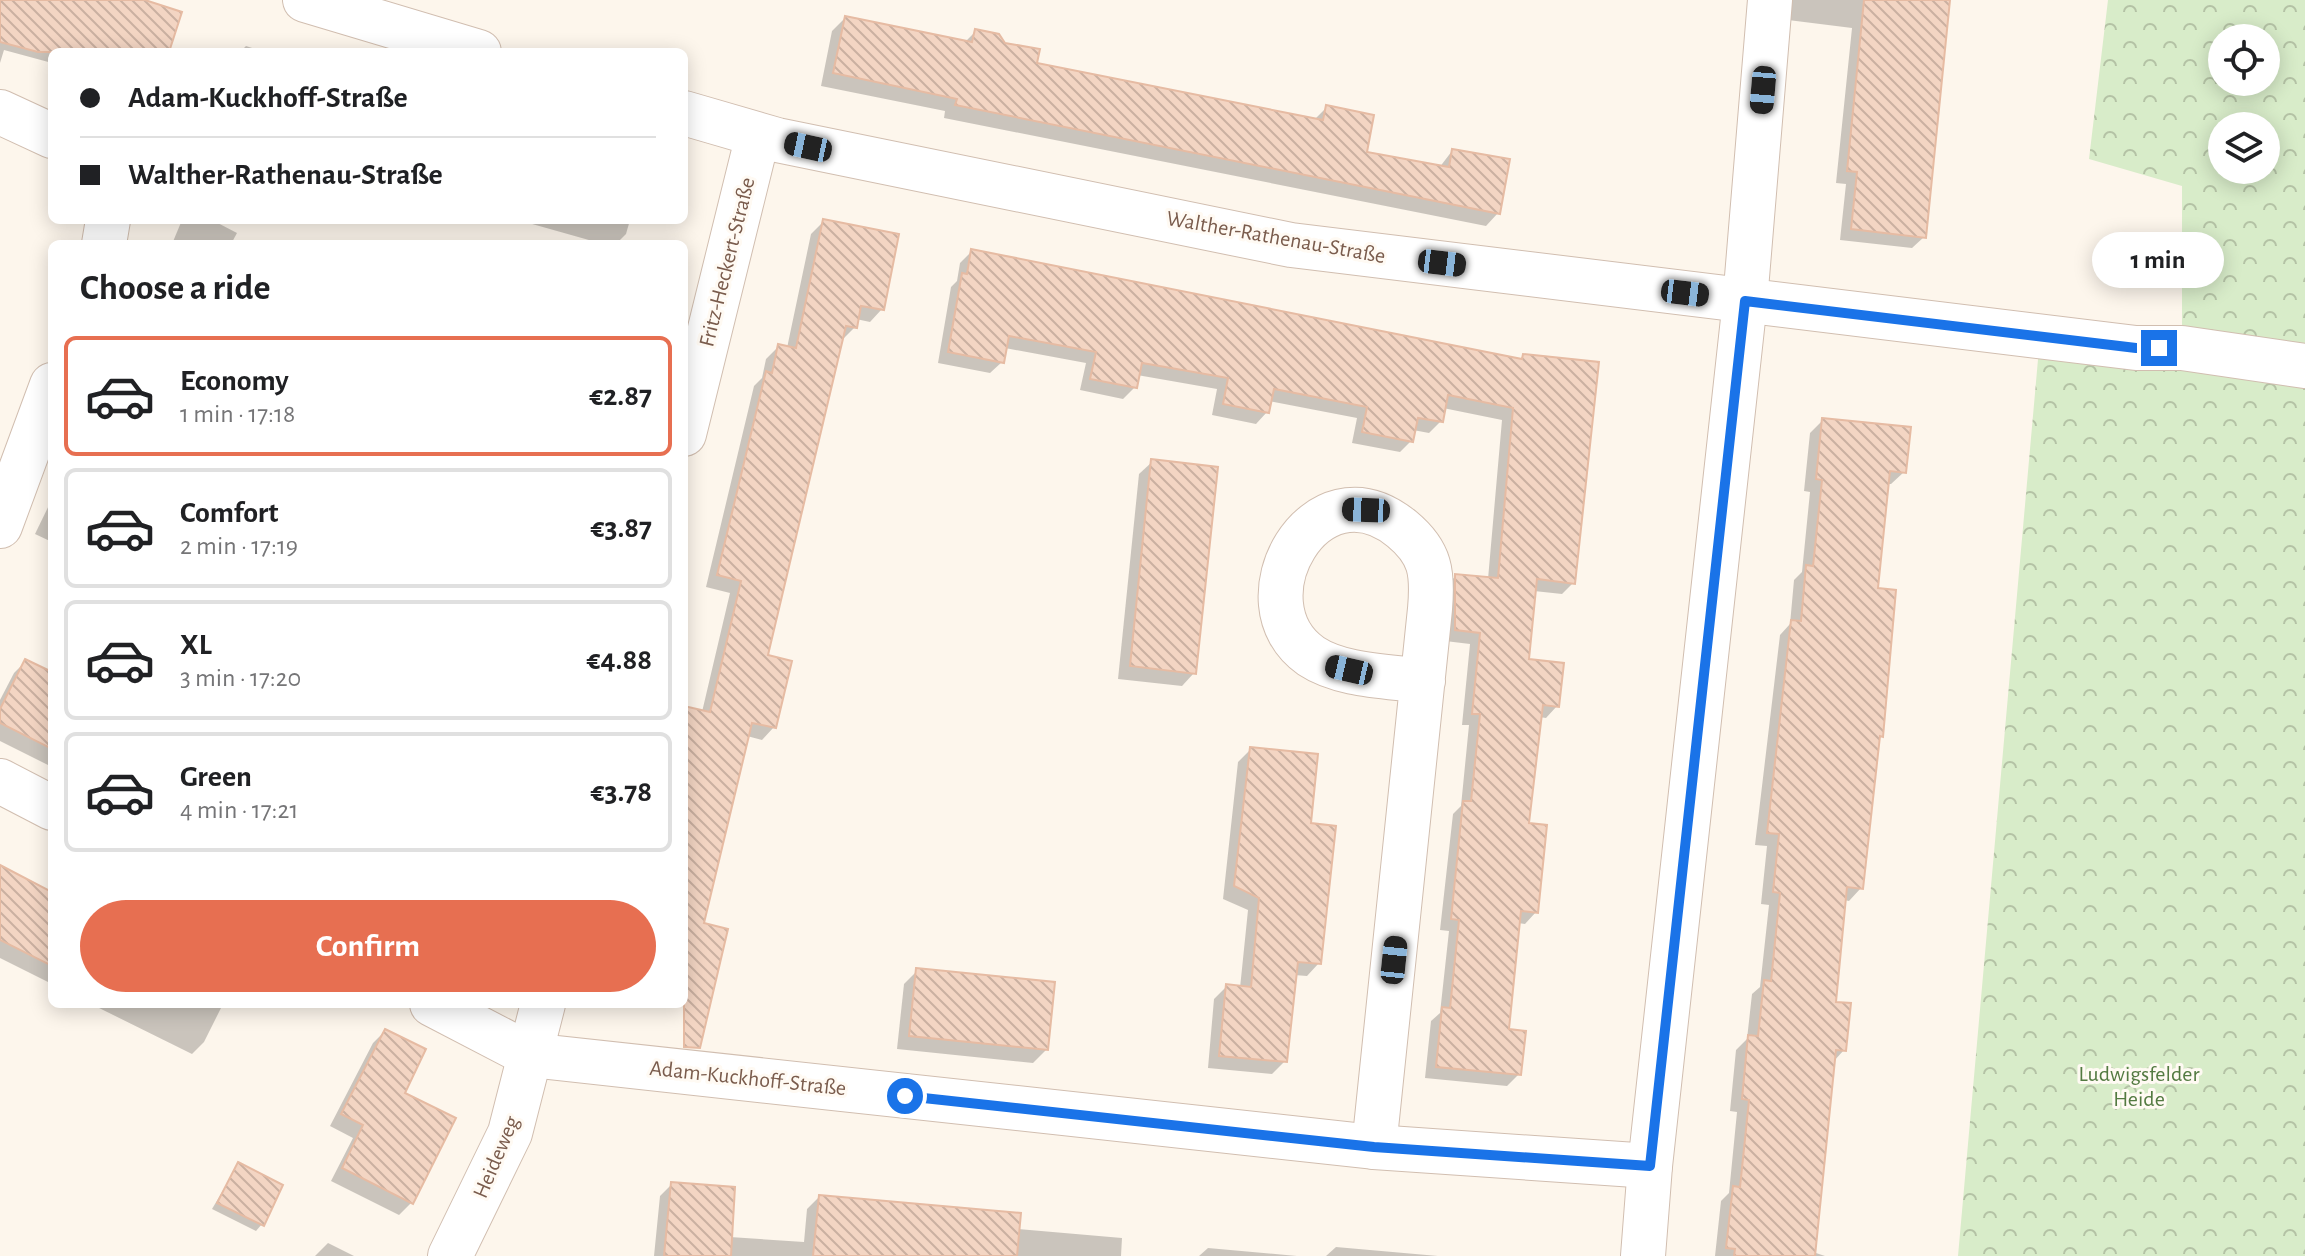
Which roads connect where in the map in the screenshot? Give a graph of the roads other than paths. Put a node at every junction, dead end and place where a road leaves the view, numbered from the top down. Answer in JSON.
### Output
{"nodes":[{"id":1,"x":1770,"y":0,"type":"edge"},
{"id":2,"x":312,"y":1,"type":"edge"},
{"id":3,"x":466,"y":48,"type":"edge"},
{"id":4,"x":0,"y":112,"type":"edge"},
{"id":5,"x":688,"y":114,"type":"edge"},
{"id":6,"x":48,"y":134,"type":"edge"},
{"id":7,"x":758,"y":135,"type":"junction"},
{"id":8,"x":1745,"y":301,"type":"junction"},
{"id":9,"x":2305,"y":366,"type":"edge"},
{"id":10,"x":48,"y":396,"type":"edge"},
{"id":11,"x":688,"y":418,"type":"edge"},
{"id":12,"x":0,"y":526,"type":"edge"},
{"id":13,"x":1423,"y":681,"type":"dead end"},
{"id":14,"x":0,"y":781,"type":"edge"},
{"id":15,"x":48,"y":806,"type":"edge"},
{"id":16,"x":440,"y":1008,"type":"edge"},
{"id":17,"x":542,"y":1008,"type":"edge"},
{"id":18,"x":530,"y":1055,"type":"junction"},
{"id":19,"x":1374,"y":1147,"type":"junction"},
{"id":20,"x":1650,"y":1166,"type":"junction"},
{"id":21,"x":450,"y":1256,"type":"edge"},
{"id":22,"x":1643,"y":1256,"type":"edge"}],
"edges":[{"from":1,"to":8,"type":"street"},
{"from":2,"to":3,"type":"street"},
{"from":4,"to":6,"type":"street"},
{"from":5,"to":7,"type":"street","name":"Walther-Rathenau-Straße"},
{"from":7,"to":8,"type":"street","name":"Walther-Rathenau-Straße"},
{"from":7,"to":11,"type":"street","name":"Fritz-Heckert-Straße"},
{"from":8,"to":9,"type":"street","name":"Walther-Rathenau-Straße"},
{"from":8,"to":20,"type":"street"},
{"from":10,"to":12,"type":"street"},
{"from":13,"to":19,"type":"street"},
{"from":14,"to":15,"type":"street"},
{"from":16,"to":18,"type":"street","name":"Adam-Kuckhoff-Straße"},
{"from":17,"to":18,"type":"street"},
{"from":18,"to":19,"type":"street","name":"Adam-Kuckhoff-Straße"},
{"from":18,"to":21,"type":"street","name":"Heideweg"},
{"from":19,"to":20,"type":"street","name":"Adam-Kuckhoff-Straße"},
{"from":20,"to":22,"type":"street"}]}
